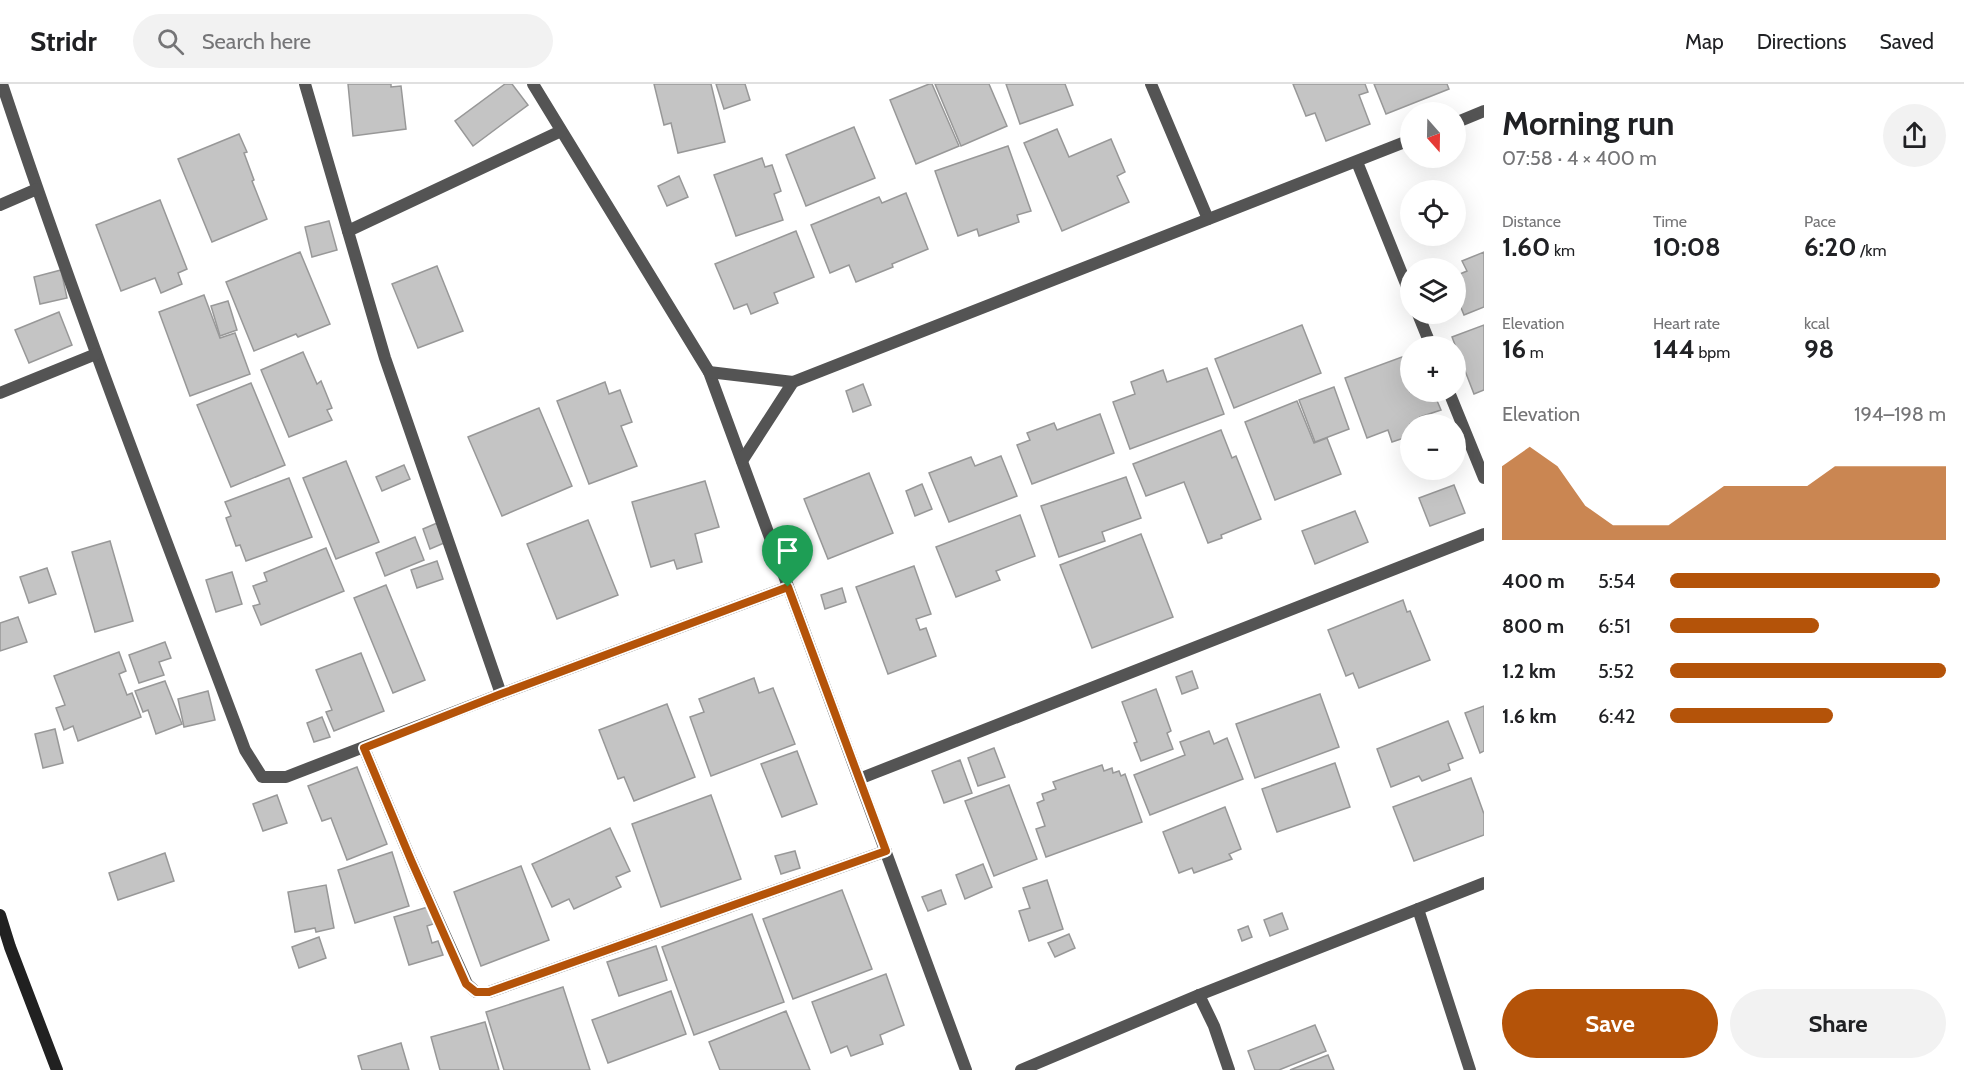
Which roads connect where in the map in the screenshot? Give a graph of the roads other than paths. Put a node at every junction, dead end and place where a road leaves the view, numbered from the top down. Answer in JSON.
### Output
{"nodes":[{"id":1,"x":2,"y":84,"type":"edge"},
{"id":2,"x":305,"y":84,"type":"edge"},
{"id":3,"x":533,"y":84,"type":"edge"},
{"id":4,"x":1151,"y":84,"type":"edge"},
{"id":5,"x":1484,"y":111,"type":"edge"},
{"id":6,"x":1466,"y":118,"type":"edge"},
{"id":7,"x":561,"y":131,"type":"junction"},
{"id":8,"x":1400,"y":144,"type":"edge"},
{"id":9,"x":1357,"y":162,"type":"junction"},
{"id":10,"x":37,"y":189,"type":"junction"},
{"id":11,"x":0,"y":205,"type":"edge"},
{"id":12,"x":1208,"y":219,"type":"junction"},
{"id":13,"x":348,"y":231,"type":"junction"},
{"id":14,"x":1400,"y":269,"type":"edge"},
{"id":15,"x":96,"y":354,"type":"junction"},
{"id":16,"x":710,"y":372,"type":"junction"},
{"id":17,"x":793,"y":382,"type":"junction"},
{"id":18,"x":0,"y":393,"type":"edge"},
{"id":19,"x":1453,"y":402,"type":"edge"},
{"id":20,"x":742,"y":461,"type":"junction"},
{"id":21,"x":1484,"y":478,"type":"edge"},
{"id":22,"x":1484,"y":534,"type":"edge"},
{"id":23,"x":788,"y":587,"type":"junction"},
{"id":24,"x":501,"y":694,"type":"junction"},
{"id":25,"x":364,"y":748,"type":"junction"},
{"id":26,"x":859,"y":779,"type":"junction"},
{"id":27,"x":886,"y":851,"type":"junction"},
{"id":28,"x":1484,"y":883,"type":"edge"},
{"id":29,"x":1418,"y":909,"type":"junction"},
{"id":30,"x":0,"y":915,"type":"edge"},
{"id":31,"x":5,"y":949,"type":"edge"},
{"id":32,"x":1199,"y":995,"type":"junction"},
{"id":33,"x":57,"y":1070,"type":"edge"},
{"id":34,"x":966,"y":1070,"type":"edge"},
{"id":35,"x":1022,"y":1070,"type":"edge"},
{"id":36,"x":1229,"y":1070,"type":"edge"},
{"id":37,"x":1470,"y":1070,"type":"edge"}],
"edges":[{"from":1,"to":10,"type":"street"},
{"from":2,"to":13,"type":"street"},
{"from":3,"to":7,"type":"street"},
{"from":4,"to":12,"type":"street"},
{"from":5,"to":6,"type":"street"},
{"from":7,"to":13,"type":"street"},
{"from":7,"to":16,"type":"street"},
{"from":8,"to":9,"type":"street"},
{"from":9,"to":12,"type":"street"},
{"from":9,"to":14,"type":"street"},
{"from":10,"to":11,"type":"street"},
{"from":10,"to":15,"type":"street"},
{"from":12,"to":17,"type":"street"},
{"from":13,"to":24,"type":"street"},
{"from":15,"to":18,"type":"street"},
{"from":15,"to":25,"type":"street"},
{"from":16,"to":17,"type":"street"},
{"from":16,"to":20,"type":"street"},
{"from":17,"to":20,"type":"street"},
{"from":19,"to":21,"type":"street"},
{"from":20,"to":23,"type":"street"},
{"from":22,"to":26,"type":"street"},
{"from":23,"to":24,"type":"street"},
{"from":23,"to":26,"type":"street"},
{"from":24,"to":25,"type":"street"},
{"from":25,"to":27,"type":"street"},
{"from":26,"to":27,"type":"street"},
{"from":27,"to":34,"type":"street"},
{"from":28,"to":29,"type":"street"},
{"from":29,"to":32,"type":"street"},
{"from":29,"to":37,"type":"street"},
{"from":30,"to":31,"type":"street"},
{"from":31,"to":33,"type":"street"},
{"from":32,"to":35,"type":"street"},
{"from":32,"to":36,"type":"street"}]}
